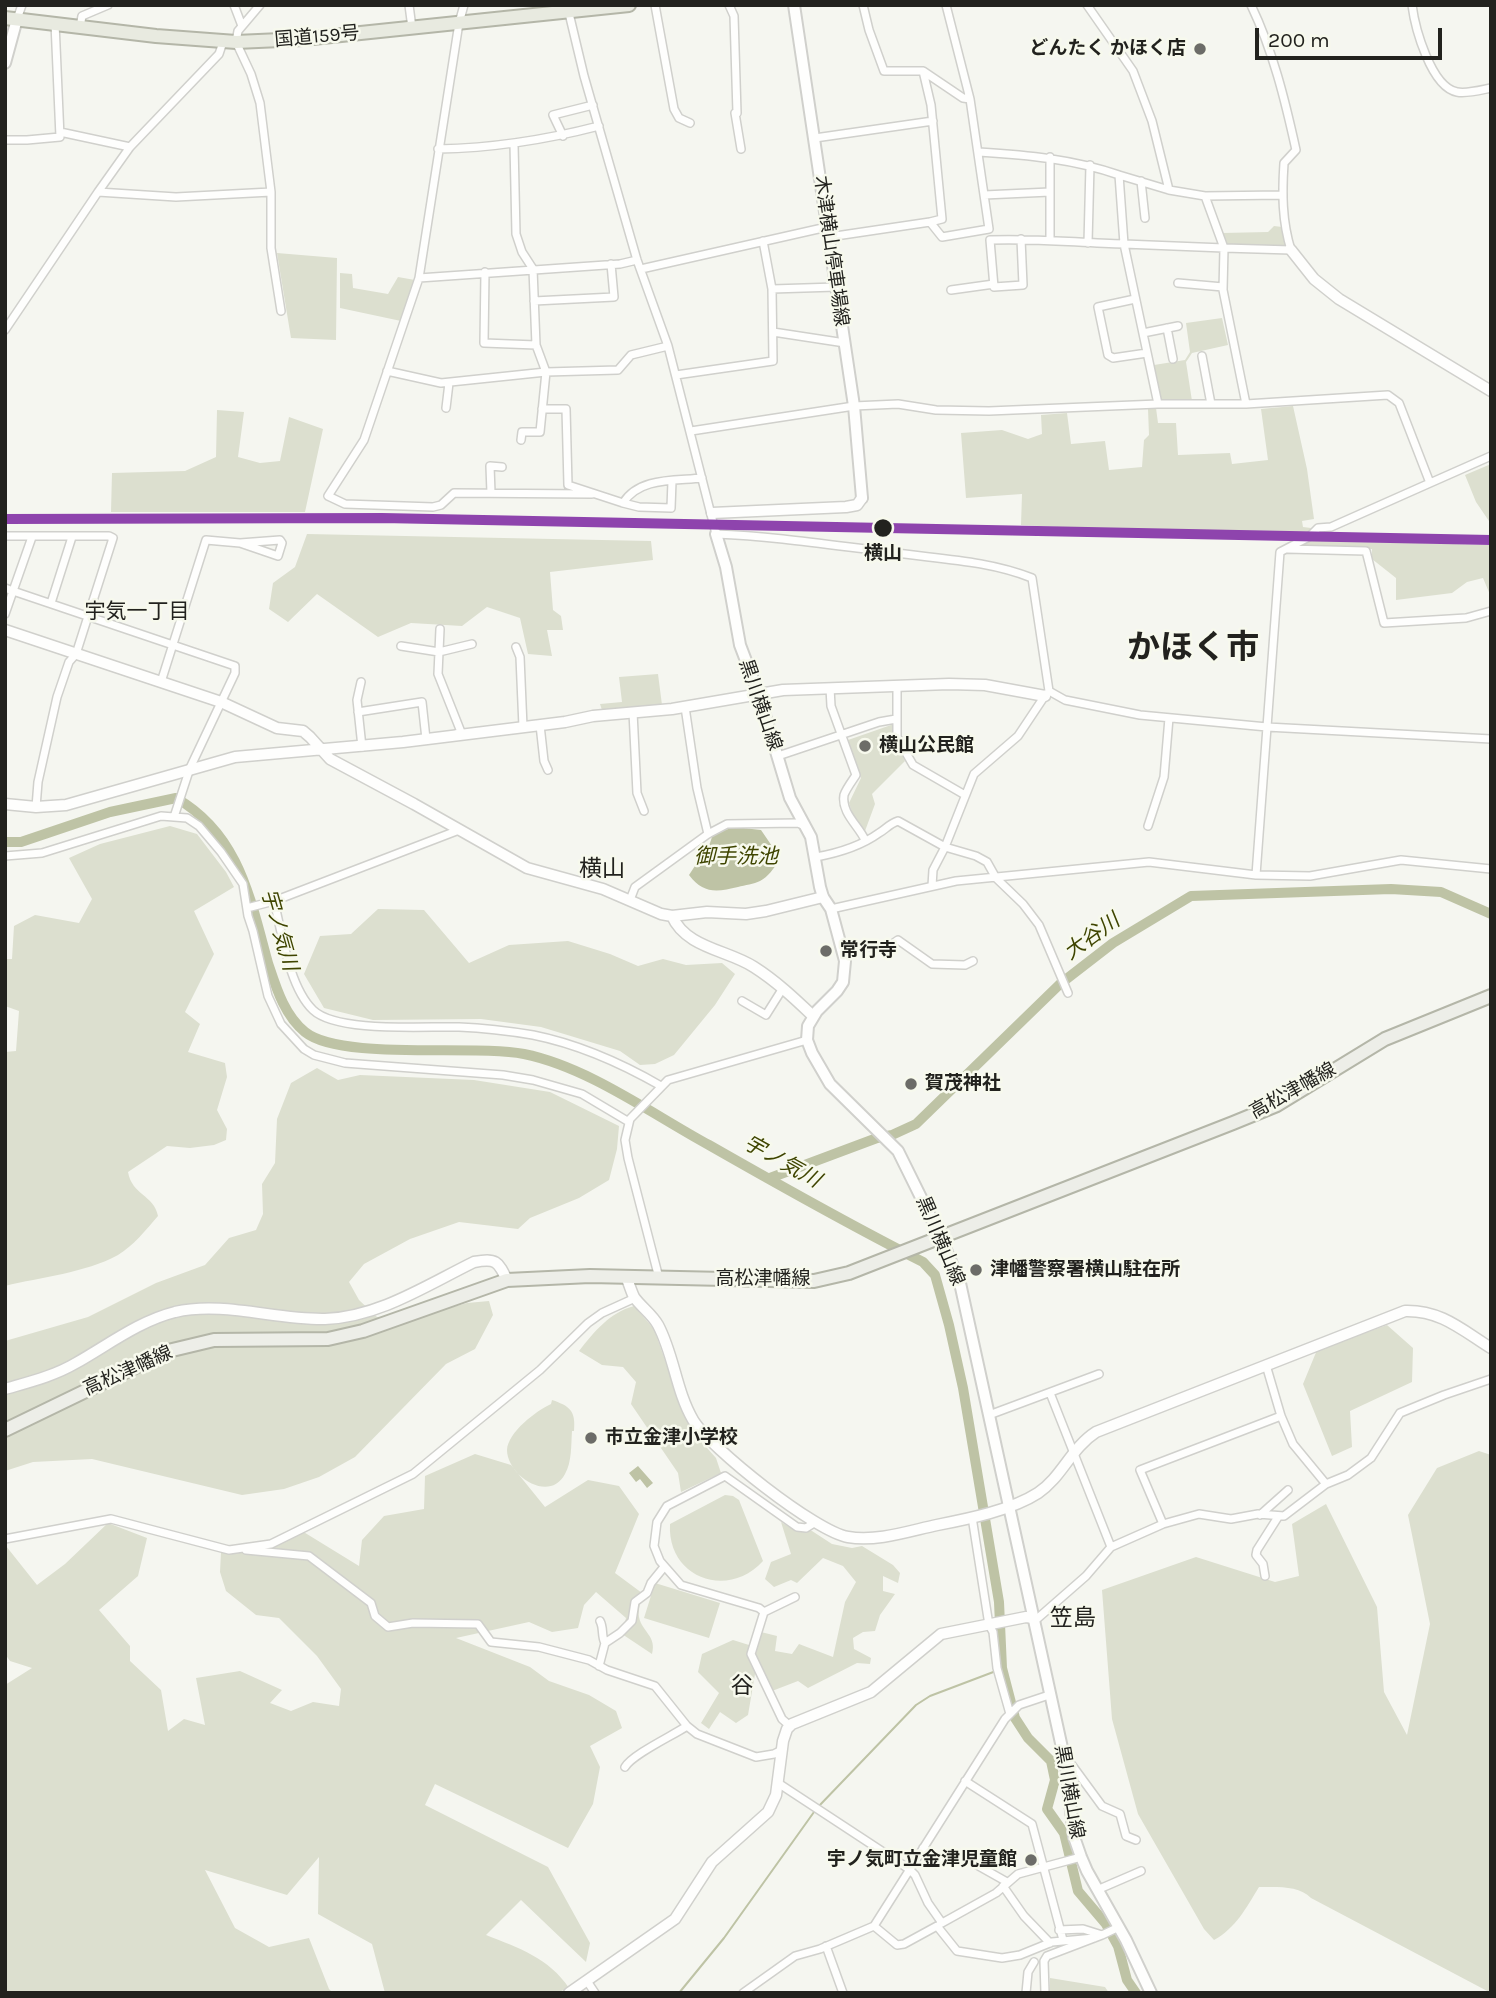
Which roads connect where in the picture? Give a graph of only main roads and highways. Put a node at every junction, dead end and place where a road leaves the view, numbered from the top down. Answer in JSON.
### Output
{"nodes":[{"id":1,"x":629,"y":5,"type":"edge"},
{"id":2,"x":794,"y":5,"type":"edge"},
{"id":3,"x":568,"y":9,"type":"edge"},
{"id":4,"x":11,"y":18,"type":"edge"},
{"id":5,"x":7,"y":46,"type":"edge"},
{"id":6,"x":5,"y":63,"type":"edge"},
{"id":7,"x":862,"y":498,"type":"road end"},
{"id":8,"x":716,"y":534,"type":"road end"},
{"id":9,"x":1491,"y":996,"type":"edge"},
{"id":10,"x":941,"y":1238,"type":"junction"},
{"id":11,"x":5,"y":1430,"type":"edge"},
{"id":12,"x":1152,"y":1993,"type":"edge"}],
"edges":[{"from":1,"to":3,"type":"highway","name":"国道159号"},
{"from":2,"to":7,"type":"main road","name":"木津横山停車場線"},
{"from":3,"to":4,"type":"highway","name":"国道159号"},
{"from":4,"to":5,"type":"main road"},
{"from":5,"to":6,"type":"main road"},
{"from":8,"to":10,"type":"main road","name":"黒川横山線"},
{"from":9,"to":10,"type":"main road","name":"高松津幡線"},
{"from":10,"to":11,"type":"main road","name":"高松津幡線"},
{"from":10,"to":12,"type":"main road","name":"黒川横山線"}]}
